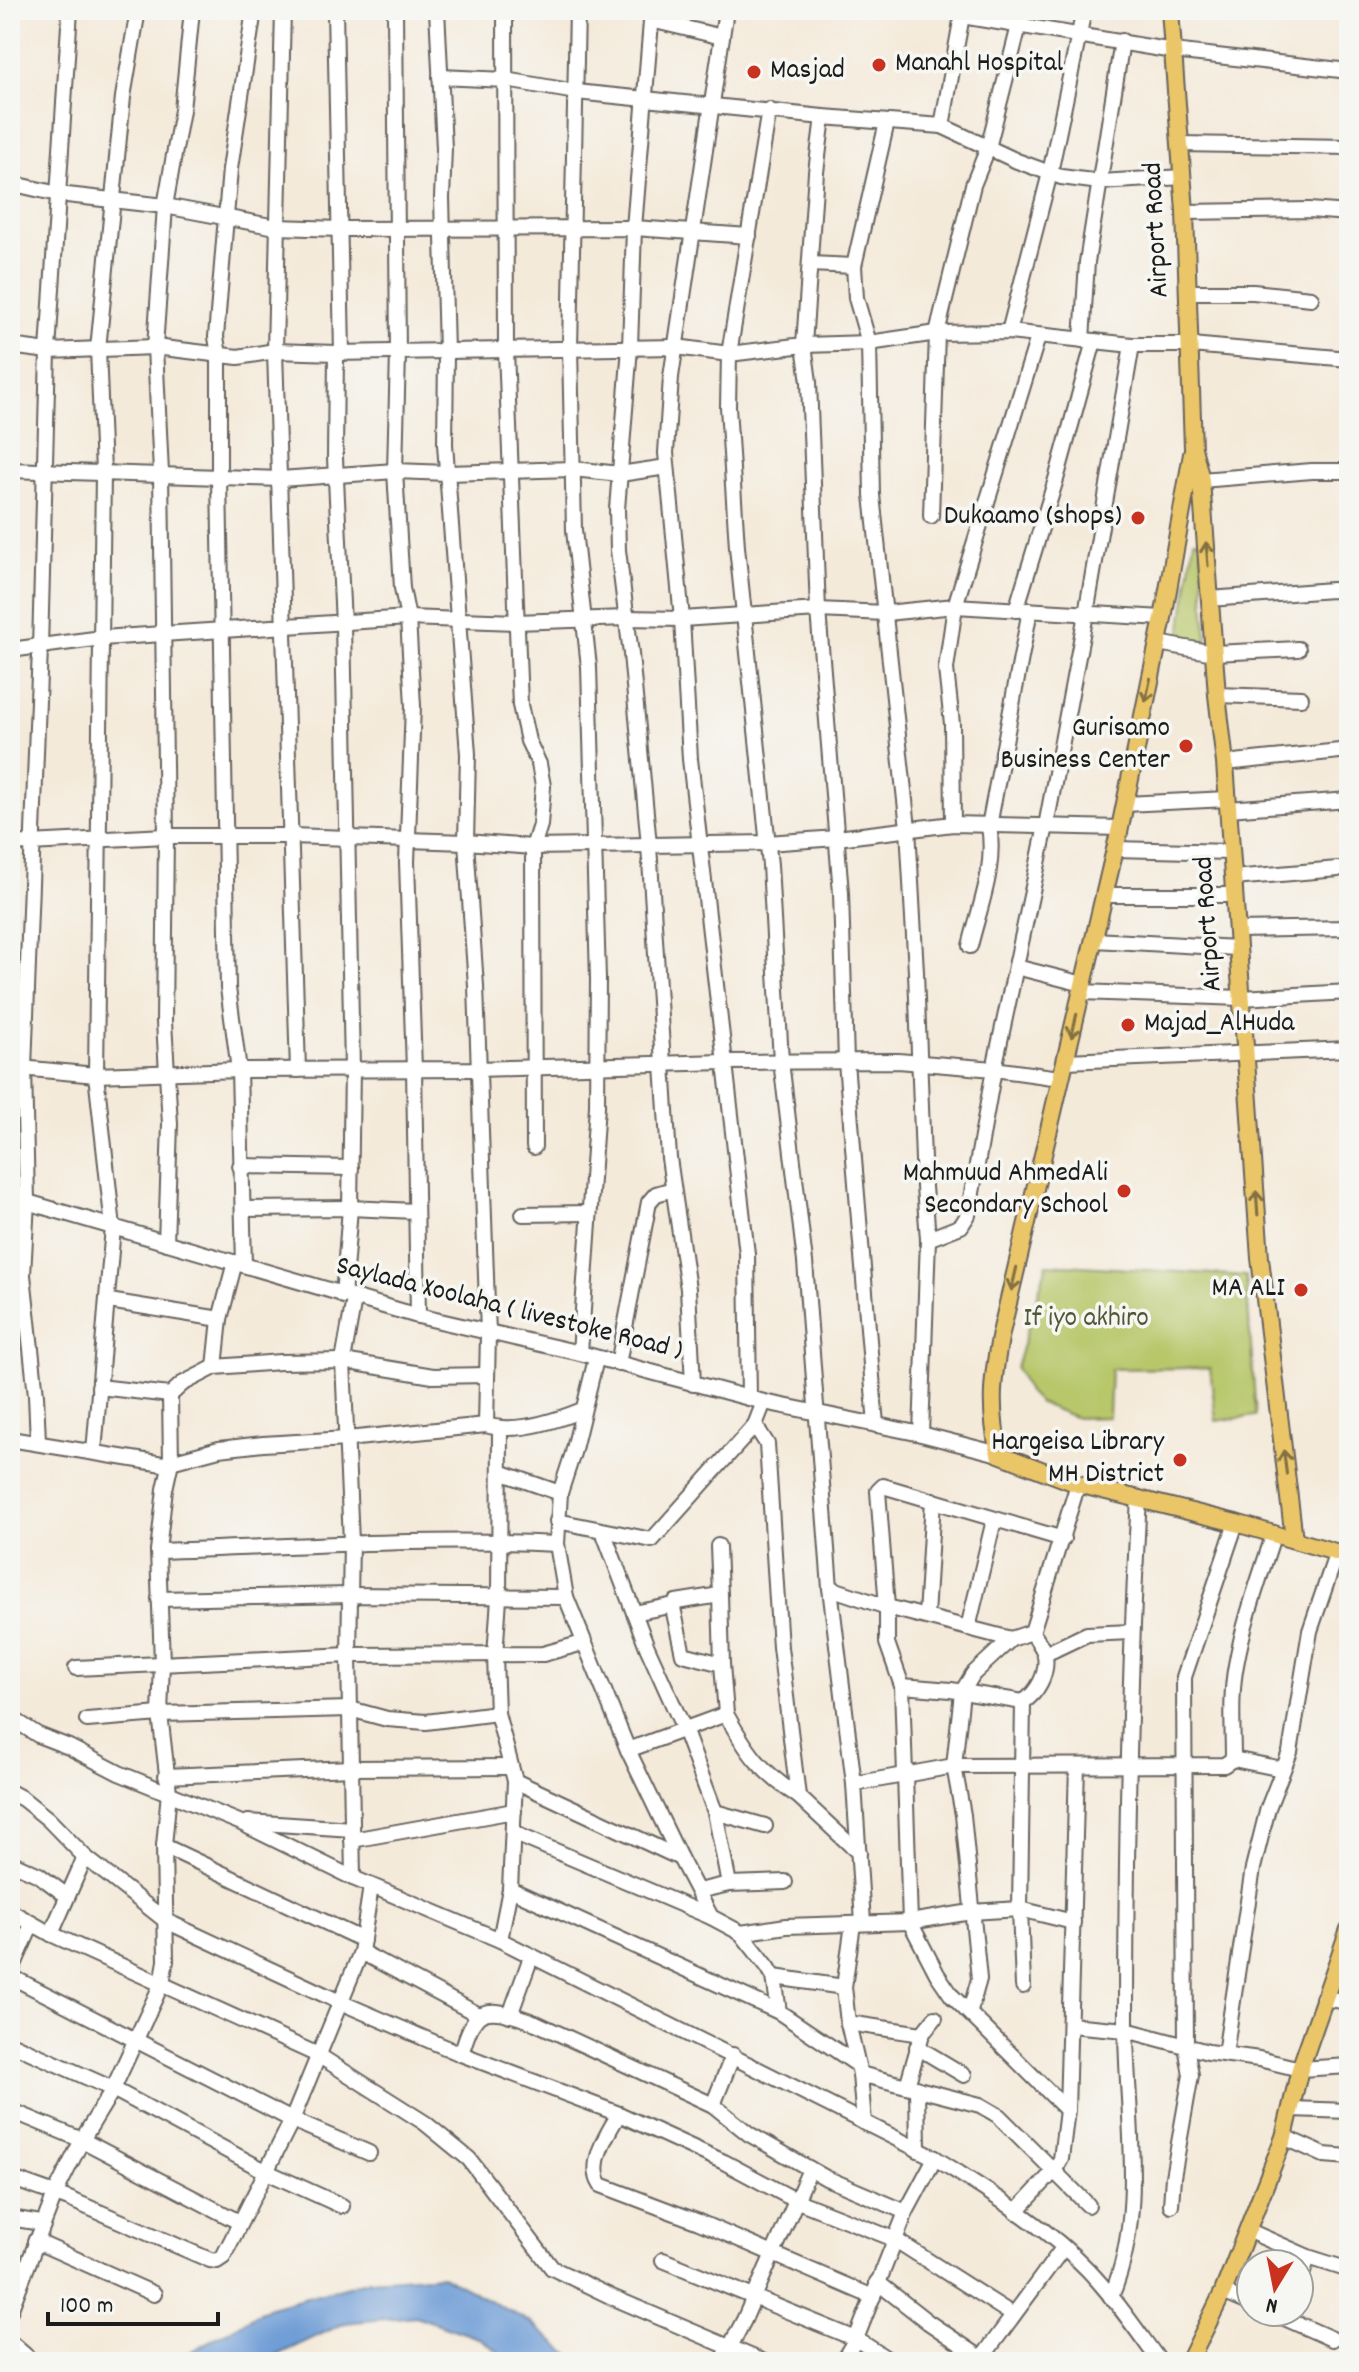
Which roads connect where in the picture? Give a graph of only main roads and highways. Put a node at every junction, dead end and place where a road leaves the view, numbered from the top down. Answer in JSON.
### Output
{"nodes":[{"id":1,"x":1170,"y":10,"type":"edge"},
{"id":2,"x":1193,"y":448,"type":"junction"},
{"id":3,"x":1294,"y":1539,"type":"junction"},
{"id":4,"x":1343,"y":1554,"type":"edge"},
{"id":5,"x":1349,"y":1929,"type":"edge"},
{"id":6,"x":1344,"y":1962,"type":"edge"},
{"id":7,"x":1189,"y":2362,"type":"edge"}],
"edges":[{"from":1,"to":2,"type":"main road","name":"Airport Road"},
{"from":3,"to":2,"type":"main road","name":"Airport Road","one_way":true},
{"from":2,"to":3,"type":"main road","name":"Airport Road","one_way":true},
{"from":3,"to":4,"type":"main road"},
{"from":5,"to":6,"type":"main road"},
{"from":6,"to":7,"type":"main road"}]}
